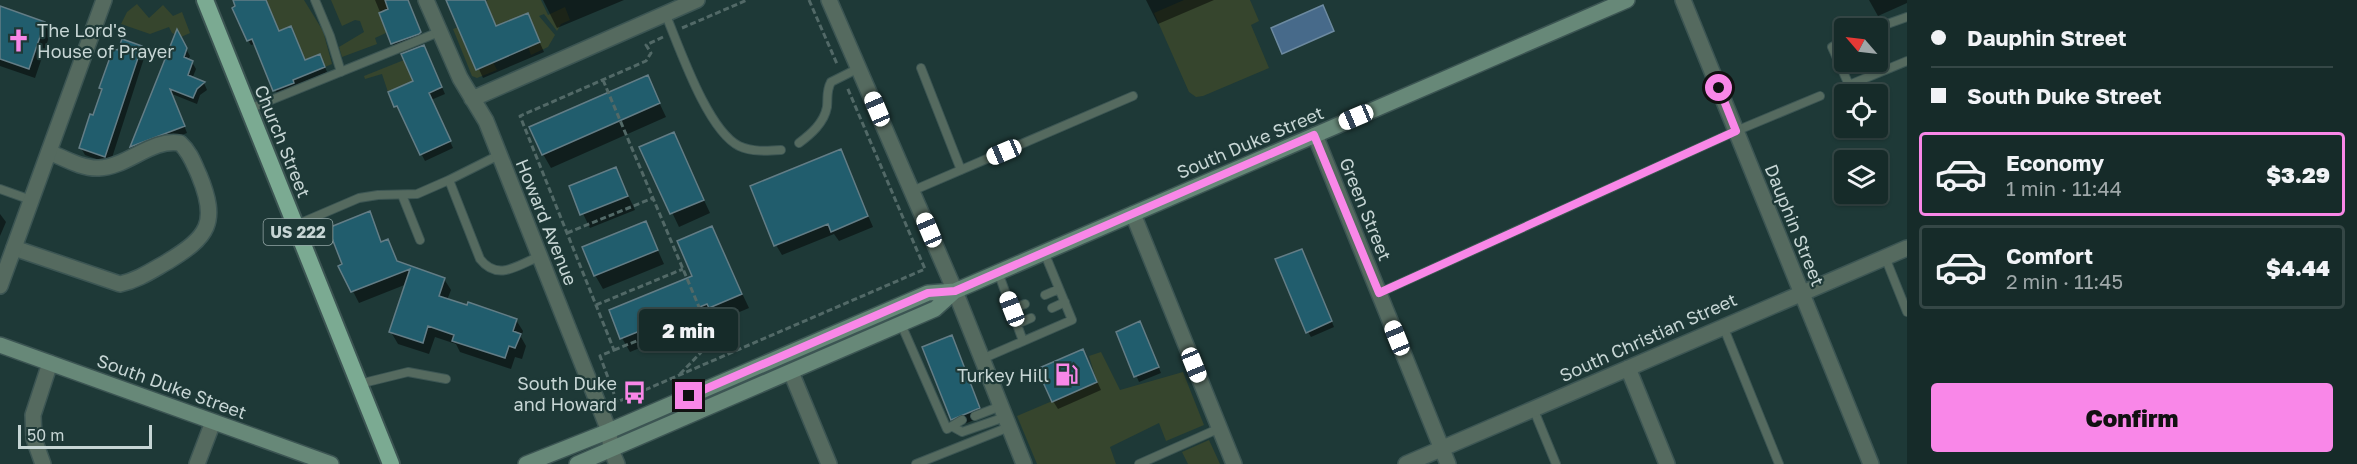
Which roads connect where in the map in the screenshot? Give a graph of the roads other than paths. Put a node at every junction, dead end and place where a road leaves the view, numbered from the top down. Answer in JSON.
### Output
{"nodes":[{"id":1,"x":104,"y":0,"type":"edge"},
{"id":2,"x":205,"y":0,"type":"edge"},
{"id":3,"x":315,"y":0,"type":"edge"},
{"id":4,"x":426,"y":0,"type":"edge"},
{"id":5,"x":829,"y":0,"type":"edge"},
{"id":6,"x":1627,"y":0,"type":"edge"},
{"id":7,"x":1683,"y":0,"type":"edge"},
{"id":8,"x":689,"y":2,"type":"edge"},
{"id":9,"x":665,"y":13,"type":"junction"},
{"id":10,"x":1907,"y":17,"type":"edge"},
{"id":11,"x":1888,"y":24,"type":"edge"},
{"id":12,"x":439,"y":32,"type":"junction"},
{"id":13,"x":1907,"y":62,"type":"edge"},
{"id":14,"x":859,"y":68,"type":"junction"},
{"id":15,"x":921,"y":68,"type":"dead end"},
{"id":16,"x":1888,"y":70,"type":"edge"},
{"id":17,"x":341,"y":72,"type":"junction"},
{"id":18,"x":1843,"y":72,"type":"edge"},
{"id":19,"x":1882,"y":72,"type":"edge"},
{"id":20,"x":1133,"y":96,"type":"dead end"},
{"id":21,"x":1820,"y":96,"type":"dead end"},
{"id":22,"x":472,"y":99,"type":"junction"},
{"id":23,"x":249,"y":109,"type":"junction"},
{"id":24,"x":1736,"y":131,"type":"junction"},
{"id":25,"x":1314,"y":135,"type":"junction"},
{"id":26,"x":799,"y":142,"type":"dead end"},
{"id":27,"x":781,"y":150,"type":"dead end"},
{"id":28,"x":48,"y":152,"type":"junction"},
{"id":29,"x":499,"y":155,"type":"junction"},
{"id":30,"x":961,"y":170,"type":"junction"},
{"id":31,"x":448,"y":180,"type":"junction"},
{"id":32,"x":0,"y":189,"type":"edge"},
{"id":33,"x":912,"y":191,"type":"junction"},
{"id":34,"x":402,"y":195,"type":"junction"},
{"id":35,"x":31,"y":200,"type":"junction"},
{"id":36,"x":1133,"y":214,"type":"junction"},
{"id":37,"x":296,"y":225,"type":"junction"},
{"id":38,"x":420,"y":240,"type":"dead end"},
{"id":39,"x":14,"y":248,"type":"junction"},
{"id":40,"x":1907,"y":248,"type":"edge"},
{"id":41,"x":1044,"y":252,"type":"junction"},
{"id":42,"x":540,"y":256,"type":"junction"},
{"id":43,"x":1884,"y":257,"type":"junction"},
{"id":44,"x":998,"y":272,"type":"junction"},
{"id":45,"x":0,"y":286,"type":"edge"},
{"id":46,"x":1059,"y":289,"type":"junction"},
{"id":47,"x":955,"y":291,"type":"junction"},
{"id":48,"x":1801,"y":292,"type":"junction"},
{"id":49,"x":1379,"y":293,"type":"junction"},
{"id":50,"x":1045,"y":295,"type":"dead end"},
{"id":51,"x":1065,"y":302,"type":"junction"},
{"id":52,"x":1025,"y":304,"type":"dead end"},
{"id":53,"x":1052,"y":308,"type":"dead end"},
{"id":54,"x":1012,"y":309,"type":"junction"},
{"id":55,"x":1907,"y":312,"type":"edge"},
{"id":56,"x":1031,"y":318,"type":"dead end"},
{"id":57,"x":901,"y":324,"type":"junction"},
{"id":58,"x":1017,"y":324,"type":"junction"},
{"id":59,"x":1723,"y":326,"type":"junction"},
{"id":60,"x":1023,"y":341,"type":"junction"},
{"id":61,"x":0,"y":345,"type":"edge"},
{"id":62,"x":982,"y":359,"type":"junction"},
{"id":63,"x":50,"y":363,"type":"junction"},
{"id":64,"x":1628,"y":368,"type":"junction"},
{"id":65,"x":791,"y":372,"type":"junction"},
{"id":66,"x":446,"y":379,"type":"dead end"},
{"id":67,"x":359,"y":384,"type":"junction"},
{"id":68,"x":1533,"y":408,"type":"junction"},
{"id":69,"x":975,"y":416,"type":"dead end"},
{"id":70,"x":1005,"y":417,"type":"junction"},
{"id":71,"x":962,"y":420,"type":"dead end"},
{"id":72,"x":213,"y":422,"type":"junction"},
{"id":73,"x":950,"y":428,"type":"junction"},
{"id":74,"x":1220,"y":428,"type":"junction"},
{"id":75,"x":609,"y":431,"type":"junction"},
{"id":76,"x":1442,"y":448,"type":"junction"},
{"id":77,"x":614,"y":457,"type":"edge"},
{"id":78,"x":43,"y":464,"type":"edge"},
{"id":79,"x":197,"y":464,"type":"edge"},
{"id":80,"x":331,"y":464,"type":"edge"},
{"id":81,"x":391,"y":464,"type":"edge"},
{"id":82,"x":526,"y":464,"type":"edge"},
{"id":83,"x":577,"y":464,"type":"edge"},
{"id":84,"x":829,"y":464,"type":"edge"},
{"id":85,"x":916,"y":464,"type":"edge"},
{"id":86,"x":1024,"y":464,"type":"edge"},
{"id":87,"x":1139,"y":464,"type":"edge"},
{"id":88,"x":1234,"y":464,"type":"edge"},
{"id":89,"x":1406,"y":464,"type":"edge"},
{"id":90,"x":1448,"y":464,"type":"edge"},
{"id":91,"x":1556,"y":464,"type":"edge"},
{"id":92,"x":1667,"y":464,"type":"edge"},
{"id":93,"x":1779,"y":464,"type":"edge"},
{"id":94,"x":1871,"y":464,"type":"edge"}],
"edges":[{"from":1,"to":28,"type":"street"},
{"from":2,"to":23,"type":"highway","name":"Church Street","number":"US 222"},
{"from":3,"to":17,"type":"lane"},
{"from":4,"to":12,"type":"street","name":"Howard Avenue"},
{"from":5,"to":14,"type":"street"},
{"from":6,"to":25,"type":"main road","name":"South Duke Street"},
{"from":7,"to":24,"type":"street","name":"Dauphin Street"},
{"from":8,"to":9,"type":"street"},
{"from":9,"to":22,"type":"street"},
{"from":9,"to":27,"type":"lane"},
{"from":10,"to":11,"type":"lane"},
{"from":12,"to":17,"type":"lane"},
{"from":12,"to":22,"type":"street","name":"Howard Avenue"},
{"from":13,"to":16,"type":"lane"},
{"from":14,"to":26,"type":"lane"},
{"from":14,"to":33,"type":"street"},
{"from":15,"to":30,"type":"lane"},
{"from":17,"to":23,"type":"lane"},
{"from":18,"to":19,"type":"lane"},
{"from":20,"to":30,"type":"lane"},
{"from":21,"to":24,"type":"lane"},
{"from":22,"to":29,"type":"street","name":"Howard Avenue"},
{"from":23,"to":37,"type":"highway","name":"Church Street","number":"US 222"},
{"from":24,"to":48,"type":"street","name":"Dauphin Street"},
{"from":24,"to":49,"type":"lane"},
{"from":25,"to":36,"type":"main road","name":"South Duke Street"},
{"from":25,"to":49,"type":"street","name":"Green Street"},
{"from":28,"to":35,"type":"street"},
{"from":28,"to":39,"type":"street"},
{"from":29,"to":31,"type":"lane"},
{"from":29,"to":42,"type":"street","name":"Howard Avenue"},
{"from":30,"to":33,"type":"lane"},
{"from":31,"to":34,"type":"lane"},
{"from":31,"to":42,"type":"lane"},
{"from":32,"to":35,"type":"lane"},
{"from":33,"to":47,"type":"street"},
{"from":34,"to":37,"type":"lane"},
{"from":34,"to":38,"type":"lane"},
{"from":35,"to":39,"type":"street"},
{"from":36,"to":41,"type":"main road","name":"South Duke Street"},
{"from":36,"to":74,"type":"street"},
{"from":37,"to":67,"type":"highway","name":"Church Street","number":"US 222"},
{"from":39,"to":45,"type":"street"},
{"from":40,"to":43,"type":"street","name":"South Christian Street"},
{"from":41,"to":44,"type":"main road","name":"South Duke Street"},
{"from":41,"to":46,"type":"lane"},
{"from":42,"to":75,"type":"street","name":"Howard Avenue"},
{"from":43,"to":48,"type":"street","name":"South Christian Street"},
{"from":43,"to":55,"type":"lane"},
{"from":44,"to":47,"type":"main road","name":"South Duke Street"},
{"from":44,"to":54,"type":"lane"},
{"from":46,"to":50,"type":"lane"},
{"from":46,"to":51,"type":"lane"},
{"from":47,"to":57,"type":"main road","name":"South Duke Street"},
{"from":47,"to":62,"type":"street"},
{"from":47,"to":75,"type":"main road","name":"South Duke Street"},
{"from":48,"to":59,"type":"street","name":"South Christian Street"},
{"from":48,"to":94,"type":"street","name":"Dauphin Street"},
{"from":49,"to":76,"type":"street","name":"Green Street"},
{"from":51,"to":53,"type":"lane"},
{"from":51,"to":60,"type":"lane"},
{"from":52,"to":54,"type":"lane"},
{"from":54,"to":58,"type":"lane"},
{"from":56,"to":58,"type":"lane"},
{"from":57,"to":65,"type":"main road","name":"South Duke Street"},
{"from":57,"to":73,"type":"lane"},
{"from":58,"to":60,"type":"lane"},
{"from":59,"to":64,"type":"street","name":"South Christian Street"},
{"from":59,"to":93,"type":"lane"},
{"from":60,"to":62,"type":"lane"},
{"from":61,"to":63,"type":"main road","name":"South Duke Street"},
{"from":62,"to":70,"type":"street"},
{"from":63,"to":72,"type":"main road","name":"South Duke Street"},
{"from":63,"to":78,"type":"street"},
{"from":64,"to":68,"type":"street","name":"South Christian Street"},
{"from":64,"to":92,"type":"street"},
{"from":65,"to":77,"type":"main road","name":"South Duke Street"},
{"from":65,"to":84,"type":"street"},
{"from":66,"to":67,"type":"lane"},
{"from":67,"to":81,"type":"highway","name":"Church Street","number":"US 222"},
{"from":68,"to":76,"type":"street","name":"South Christian Street"},
{"from":68,"to":91,"type":"lane"},
{"from":69,"to":70,"type":"lane"},
{"from":70,"to":73,"type":"lane"},
{"from":70,"to":85,"type":"lane"},
{"from":70,"to":86,"type":"street"},
{"from":71,"to":73,"type":"lane"},
{"from":72,"to":79,"type":"street"},
{"from":72,"to":80,"type":"main road","name":"South Duke Street"},
{"from":74,"to":87,"type":"lane"},
{"from":74,"to":88,"type":"street"},
{"from":75,"to":77,"type":"street","name":"Howard Avenue"},
{"from":75,"to":82,"type":"main road","name":"South Duke Street"},
{"from":76,"to":89,"type":"street","name":"South Christian Street"},
{"from":76,"to":90,"type":"street","name":"Green Street"},
{"from":77,"to":83,"type":"main road","name":"South Duke Street"}]}
